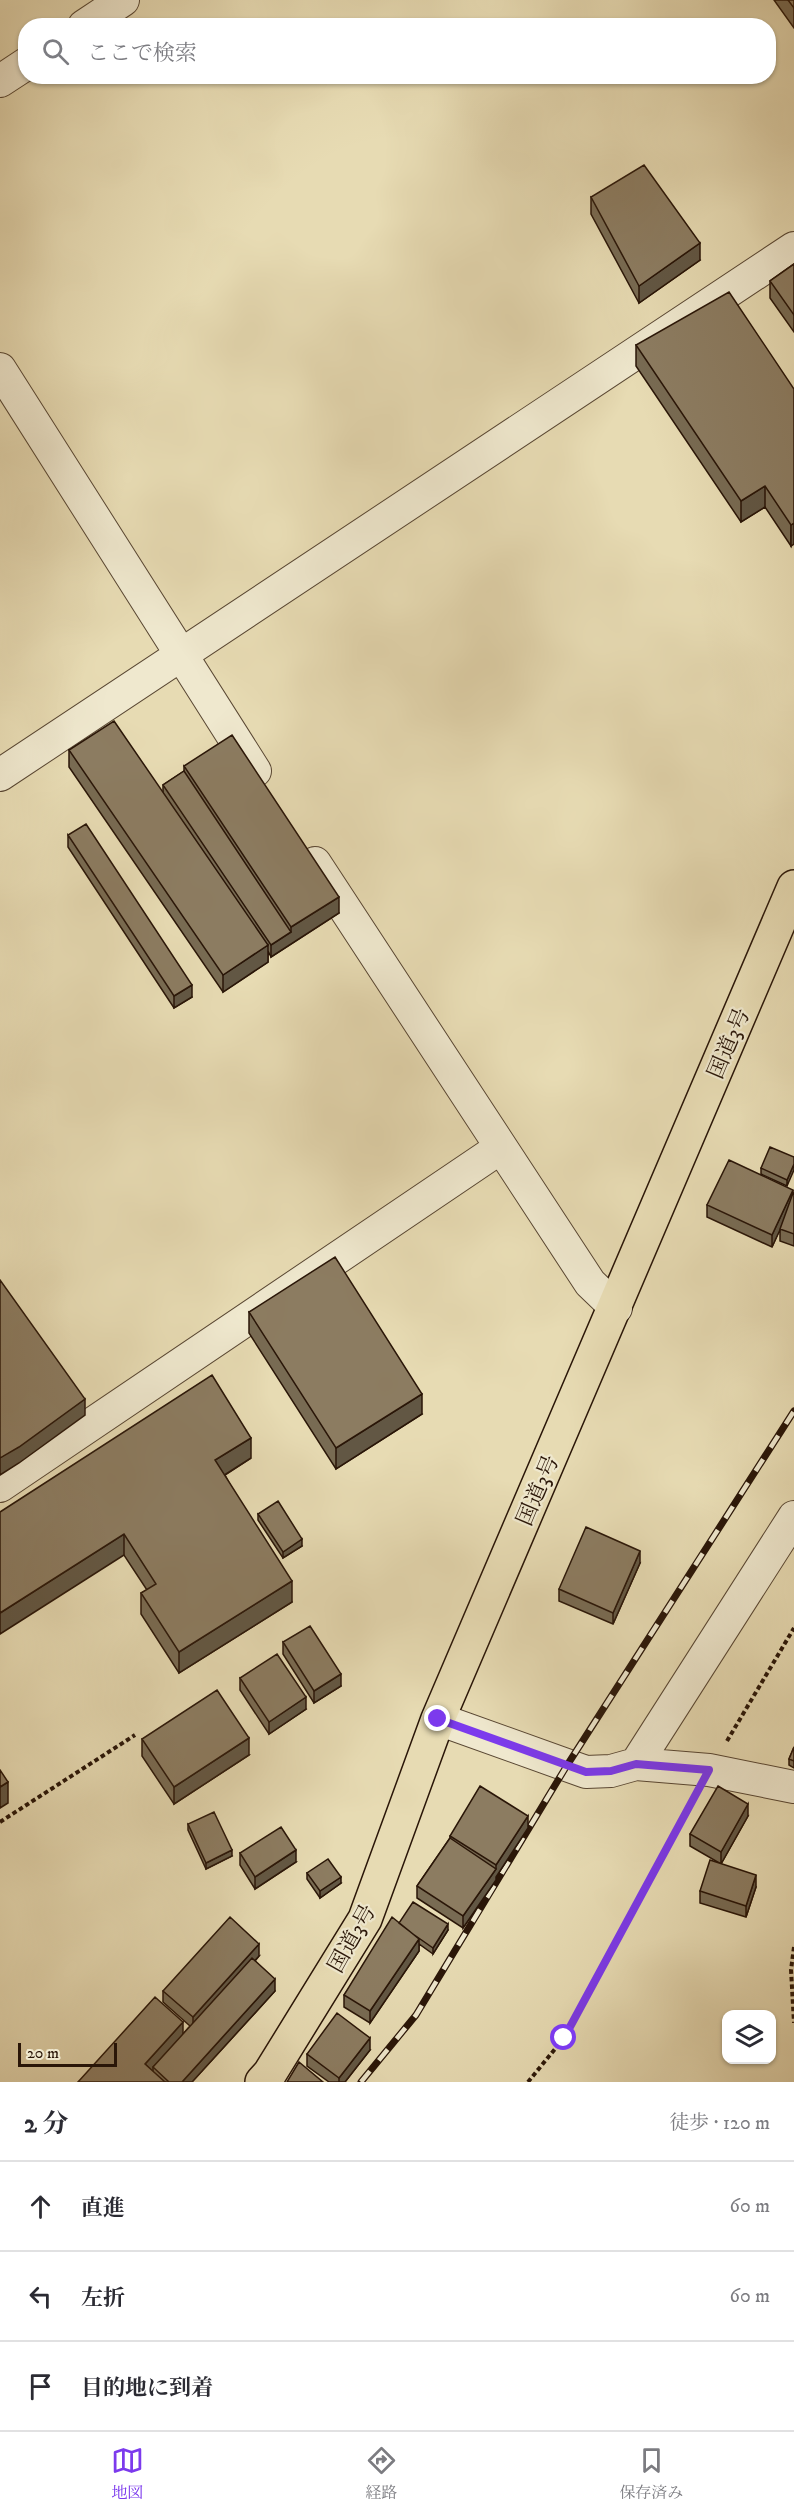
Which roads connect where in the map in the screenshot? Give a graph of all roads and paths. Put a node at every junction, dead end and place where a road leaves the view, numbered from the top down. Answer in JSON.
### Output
{"nodes":[{"id":1,"x":123,"y":0,"type":"edge"},
{"id":2,"x":96,"y":18,"type":"edge"},
{"id":3,"x":18,"y":69,"type":"edge"},
{"id":4,"x":0,"y":81,"type":"edge"},
{"id":5,"x":794,"y":248,"type":"edge"},
{"id":6,"x":0,"y":369,"type":"edge"},
{"id":7,"x":181,"y":657,"type":"junction"},
{"id":8,"x":0,"y":775,"type":"edge"},
{"id":9,"x":272,"y":797,"type":"edge"},
{"id":10,"x":298,"y":837,"type":"edge"},
{"id":11,"x":794,"y":887,"type":"edge"},
{"id":12,"x":500,"y":1148,"type":"junction"},
{"id":13,"x":616,"y":1308,"type":"junction"},
{"id":14,"x":0,"y":1486,"type":"edge"},
{"id":15,"x":794,"y":1517,"type":"edge"},
{"id":16,"x":794,"y":1628,"type":"edge"},
{"id":17,"x":438,"y":1719,"type":"junction"},
{"id":18,"x":135,"y":1735,"type":"dead end"},
{"id":19,"x":636,"y":1764,"type":"junction"},
{"id":20,"x":709,"y":1770,"type":"junction"},
{"id":21,"x":794,"y":1787,"type":"edge"},
{"id":22,"x":0,"y":1822,"type":"edge"},
{"id":23,"x":794,"y":1947,"type":"edge"},
{"id":24,"x":794,"y":2023,"type":"edge"},
{"id":25,"x":262,"y":2082,"type":"edge"},
{"id":26,"x":528,"y":2082,"type":"edge"}],
"edges":[{"from":1,"to":2,"type":"street"},
{"from":3,"to":4,"type":"street"},
{"from":5,"to":7,"type":"street"},
{"from":6,"to":7,"type":"street"},
{"from":7,"to":8,"type":"street"},
{"from":7,"to":9,"type":"street"},
{"from":10,"to":12,"type":"street"},
{"from":11,"to":13,"type":"highway","name":"国道3号"},
{"from":12,"to":13,"type":"street"},
{"from":12,"to":14,"type":"street"},
{"from":13,"to":17,"type":"highway","name":"国道3号"},
{"from":15,"to":19,"type":"street"},
{"from":16,"to":20,"type":"path"},
{"from":17,"to":19,"type":"street"},
{"from":17,"to":25,"type":"highway","name":"国道3号"},
{"from":18,"to":22,"type":"path"},
{"from":19,"to":20,"type":"street"},
{"from":20,"to":21,"type":"street"},
{"from":20,"to":26,"type":"path"},
{"from":23,"to":24,"type":"path"}]}
